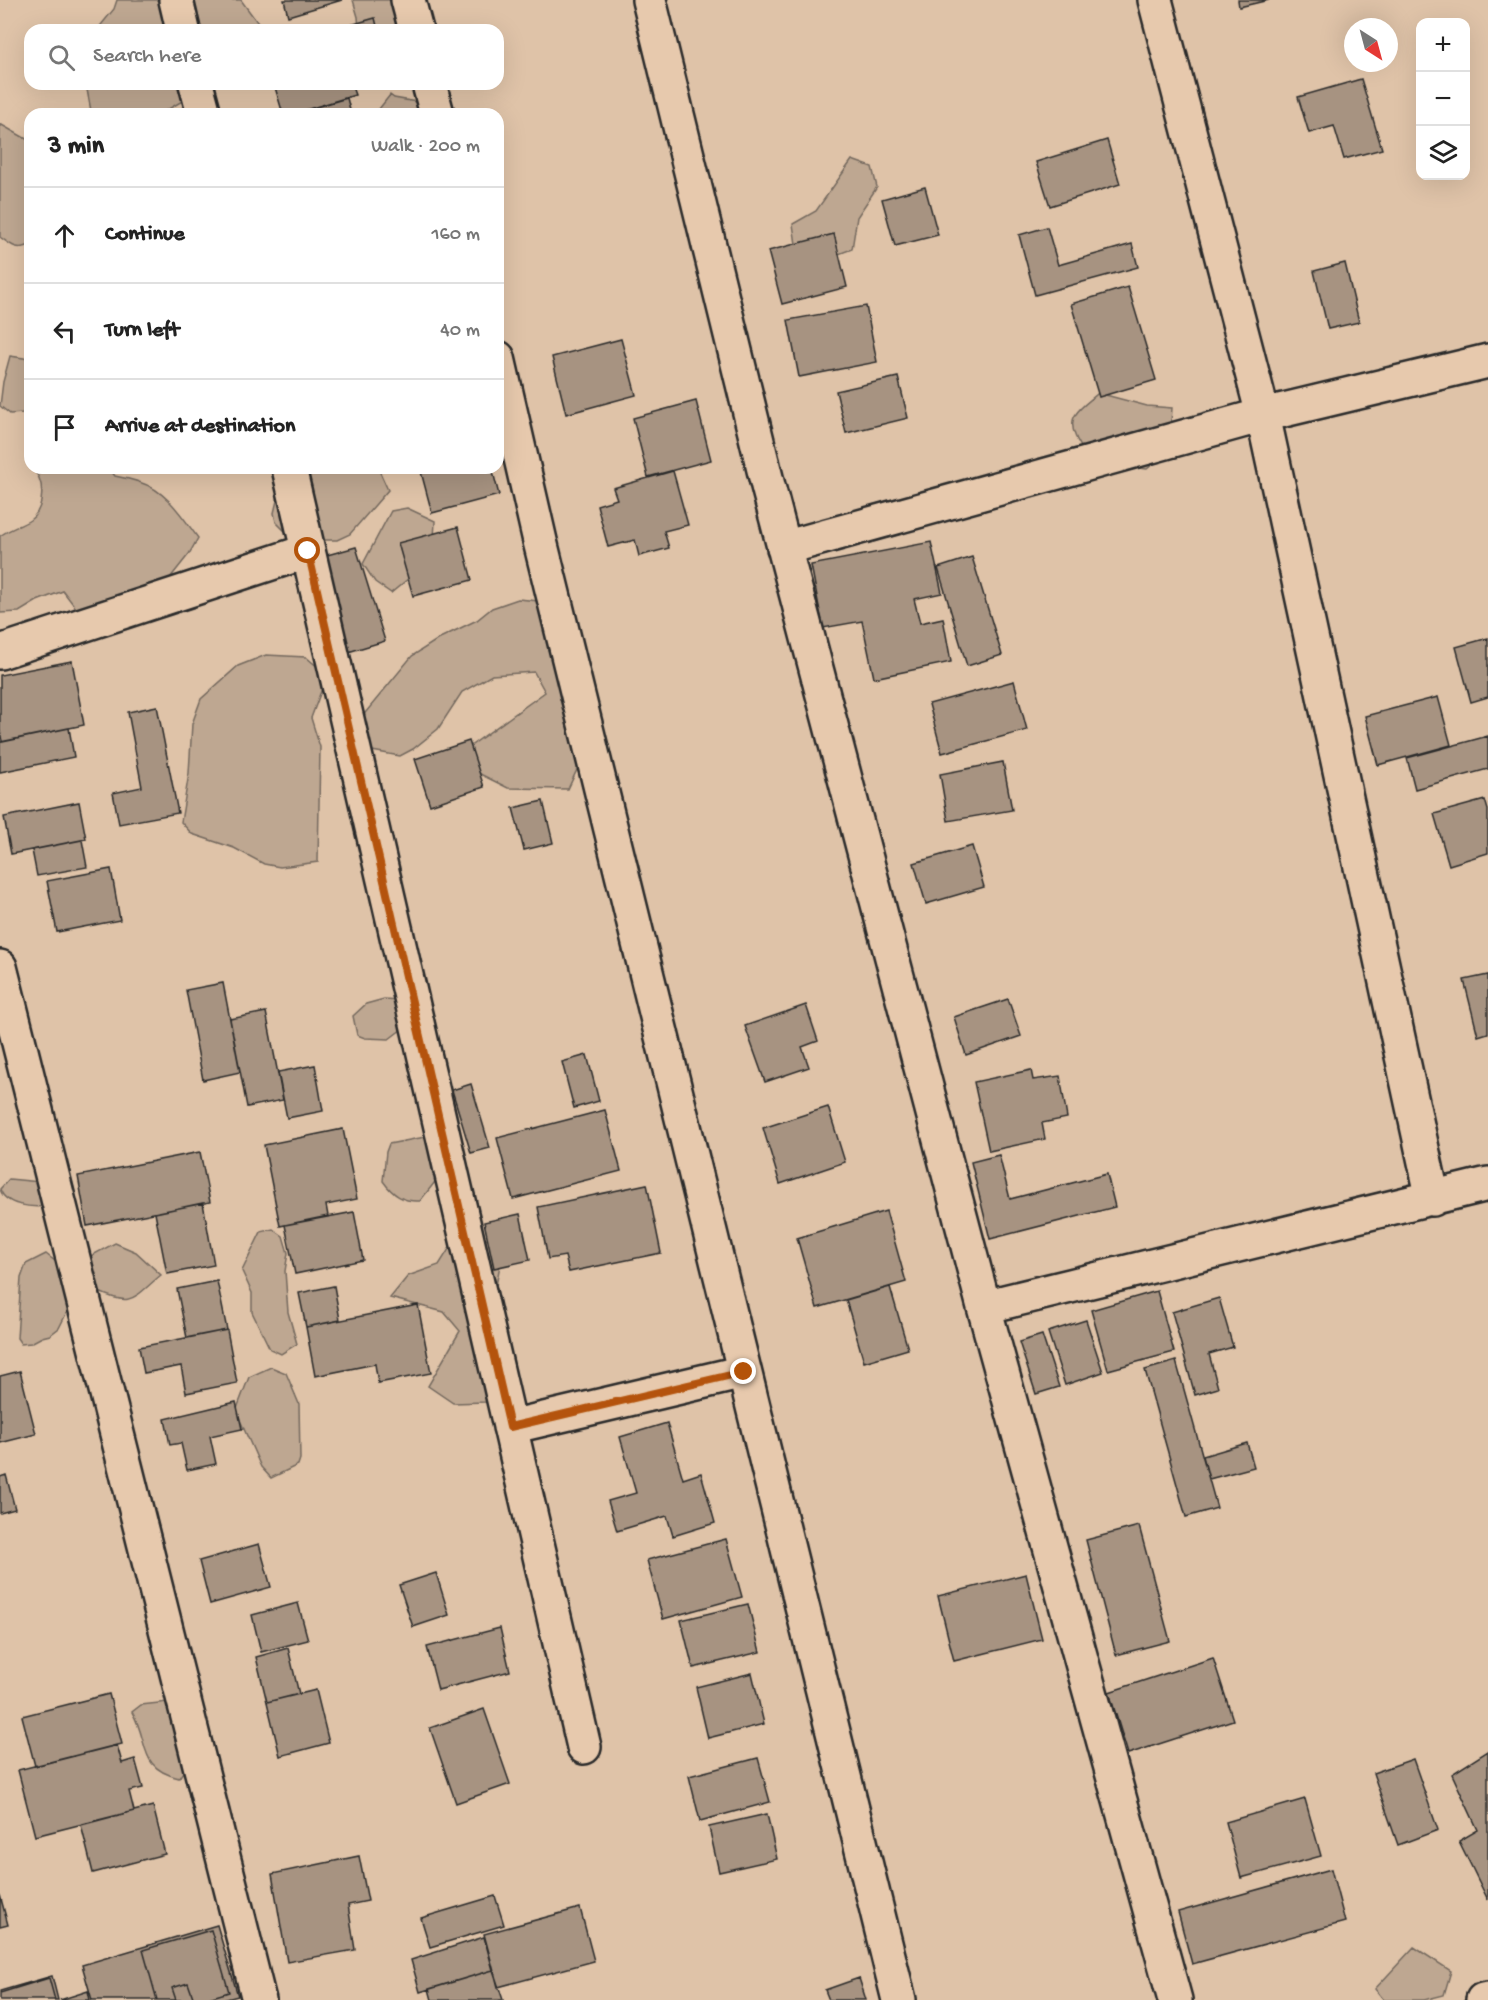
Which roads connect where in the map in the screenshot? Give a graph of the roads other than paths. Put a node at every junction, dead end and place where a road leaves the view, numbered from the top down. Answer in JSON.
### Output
{"nodes":[{"id":1,"x":176,"y":0,"type":"edge"},
{"id":2,"x":408,"y":0,"type":"edge"},
{"id":3,"x":649,"y":0,"type":"edge"},
{"id":4,"x":1155,"y":0,"type":"edge"},
{"id":5,"x":182,"y":24,"type":"edge"},
{"id":6,"x":414,"y":24,"type":"edge"},
{"id":7,"x":198,"y":90,"type":"edge"},
{"id":8,"x":431,"y":90,"type":"edge"},
{"id":9,"x":202,"y":108,"type":"edge"},
{"id":10,"x":435,"y":108,"type":"edge"},
{"id":11,"x":1488,"y":361,"type":"edge"},
{"id":12,"x":504,"y":384,"type":"edge"},
{"id":13,"x":1263,"y":415,"type":"junction"},
{"id":14,"x":290,"y":474,"type":"edge"},
{"id":15,"x":784,"y":548,"type":"junction"},
{"id":16,"x":308,"y":551,"type":"junction"},
{"id":17,"x":0,"y":652,"type":"edge"},
{"id":18,"x":0,"y":967,"type":"edge"},
{"id":19,"x":1488,"y":1184,"type":"edge"},
{"id":20,"x":1433,"y":1198,"type":"junction"},
{"id":21,"x":984,"y":1307,"type":"junction"},
{"id":22,"x":744,"y":1372,"type":"junction"},
{"id":23,"x":510,"y":1427,"type":"junction"},
{"id":24,"x":584,"y":1747,"type":"dead end"},
{"id":25,"x":1488,"y":1999,"type":"edge"},
{"id":26,"x":259,"y":2000,"type":"edge"},
{"id":27,"x":899,"y":2000,"type":"edge"},
{"id":28,"x":1175,"y":2000,"type":"edge"},
{"id":29,"x":1483,"y":2000,"type":"edge"}],
"edges":[{"from":1,"to":5,"type":"street"},
{"from":2,"to":6,"type":"street"},
{"from":3,"to":15,"type":"street"},
{"from":4,"to":13,"type":"street"},
{"from":7,"to":9,"type":"street"},
{"from":8,"to":10,"type":"street"},
{"from":11,"to":13,"type":"street"},
{"from":12,"to":22,"type":"street"},
{"from":13,"to":15,"type":"street"},
{"from":13,"to":20,"type":"street"},
{"from":14,"to":16,"type":"street"},
{"from":15,"to":21,"type":"street"},
{"from":16,"to":17,"type":"street"},
{"from":16,"to":23,"type":"street"},
{"from":18,"to":26,"type":"street"},
{"from":19,"to":20,"type":"street"},
{"from":20,"to":21,"type":"street"},
{"from":21,"to":28,"type":"street"},
{"from":22,"to":23,"type":"street"},
{"from":22,"to":27,"type":"street"},
{"from":23,"to":24,"type":"street"},
{"from":25,"to":29,"type":"street"}]}
